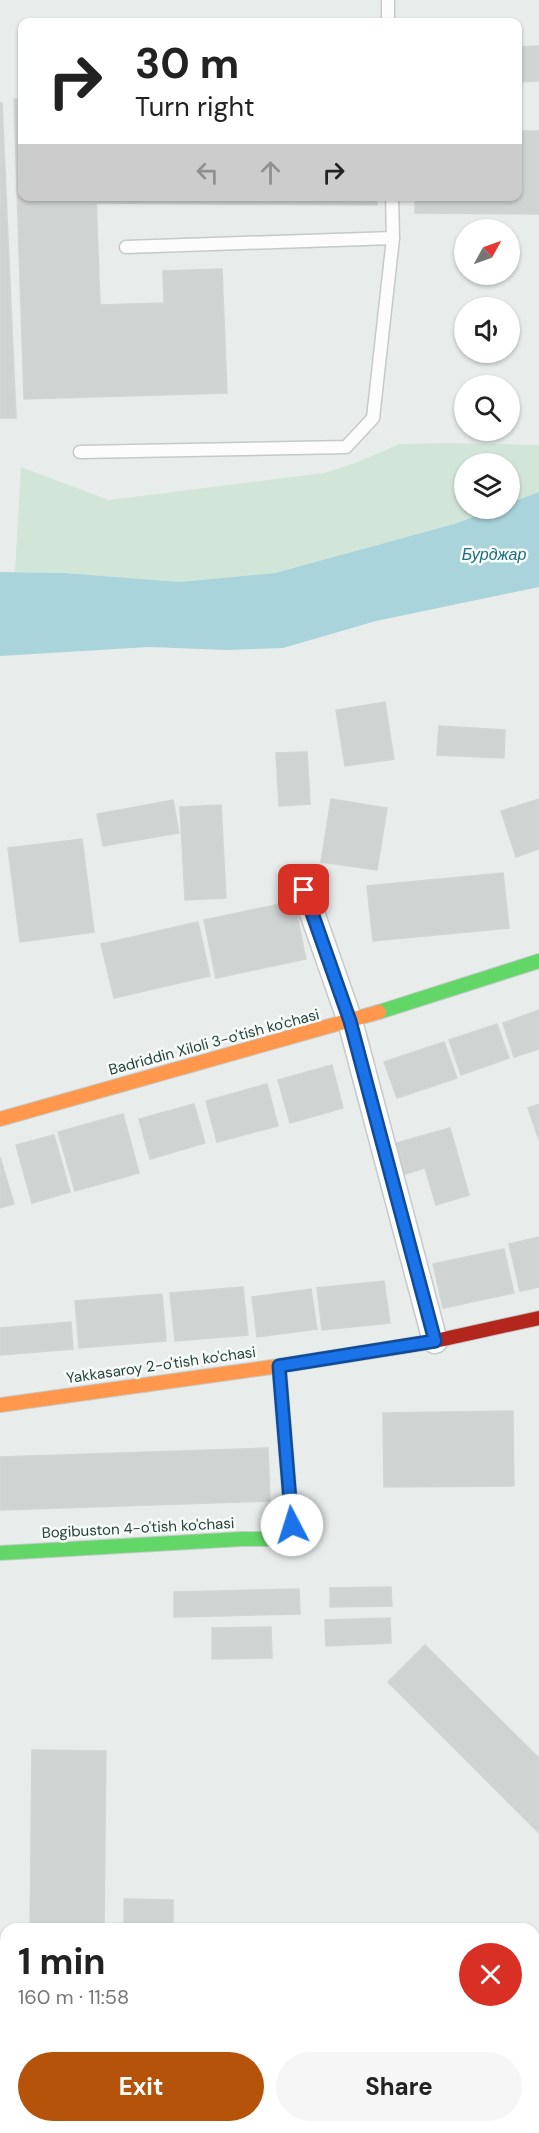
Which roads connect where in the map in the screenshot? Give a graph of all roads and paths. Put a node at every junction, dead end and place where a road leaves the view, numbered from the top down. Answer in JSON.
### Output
{"nodes":[{"id":1,"x":388,"y":0,"type":"edge"},
{"id":2,"x":388,"y":18,"type":"edge"},
{"id":3,"x":392,"y":201,"type":"edge"},
{"id":4,"x":393,"y":238,"type":"junction"},
{"id":5,"x":126,"y":247,"type":"dead end"},
{"id":6,"x":80,"y":452,"type":"dead end"},
{"id":7,"x":304,"y":890,"type":"dead end"},
{"id":8,"x":539,"y":961,"type":"edge"},
{"id":9,"x":350,"y":1021,"type":"junction"},
{"id":10,"x":0,"y":1119,"type":"edge"},
{"id":11,"x":539,"y":1318,"type":"edge"},
{"id":12,"x":435,"y":1341,"type":"junction"},
{"id":13,"x":279,"y":1366,"type":"junction"},
{"id":14,"x":0,"y":1405,"type":"edge"},
{"id":15,"x":0,"y":1553,"type":"edge"}],
"edges":[{"from":1,"to":2,"type":"lane"},
{"from":3,"to":4,"type":"lane"},
{"from":4,"to":5,"type":"lane"},
{"from":4,"to":6,"type":"lane"},
{"from":7,"to":9,"type":"street"},
{"from":8,"to":9,"type":"street","name":"Badriddin Xiloli 3-o'tish ko'chasi"},
{"from":9,"to":10,"type":"street","name":"Badriddin Xiloli 3-o'tish ko'chasi"},
{"from":9,"to":12,"type":"street"},
{"from":11,"to":12,"type":"street","name":"Yakkasaroy 2-o'tish ko'chasi"},
{"from":12,"to":13,"type":"street","name":"Yakkasaroy 2-o'tish ko'chasi"},
{"from":13,"to":14,"type":"street","name":"Yakkasaroy 2-o'tish ko'chasi"},
{"from":13,"to":15,"type":"street","name":"Bogibuston 4-o'tish ko'chasi"}]}
